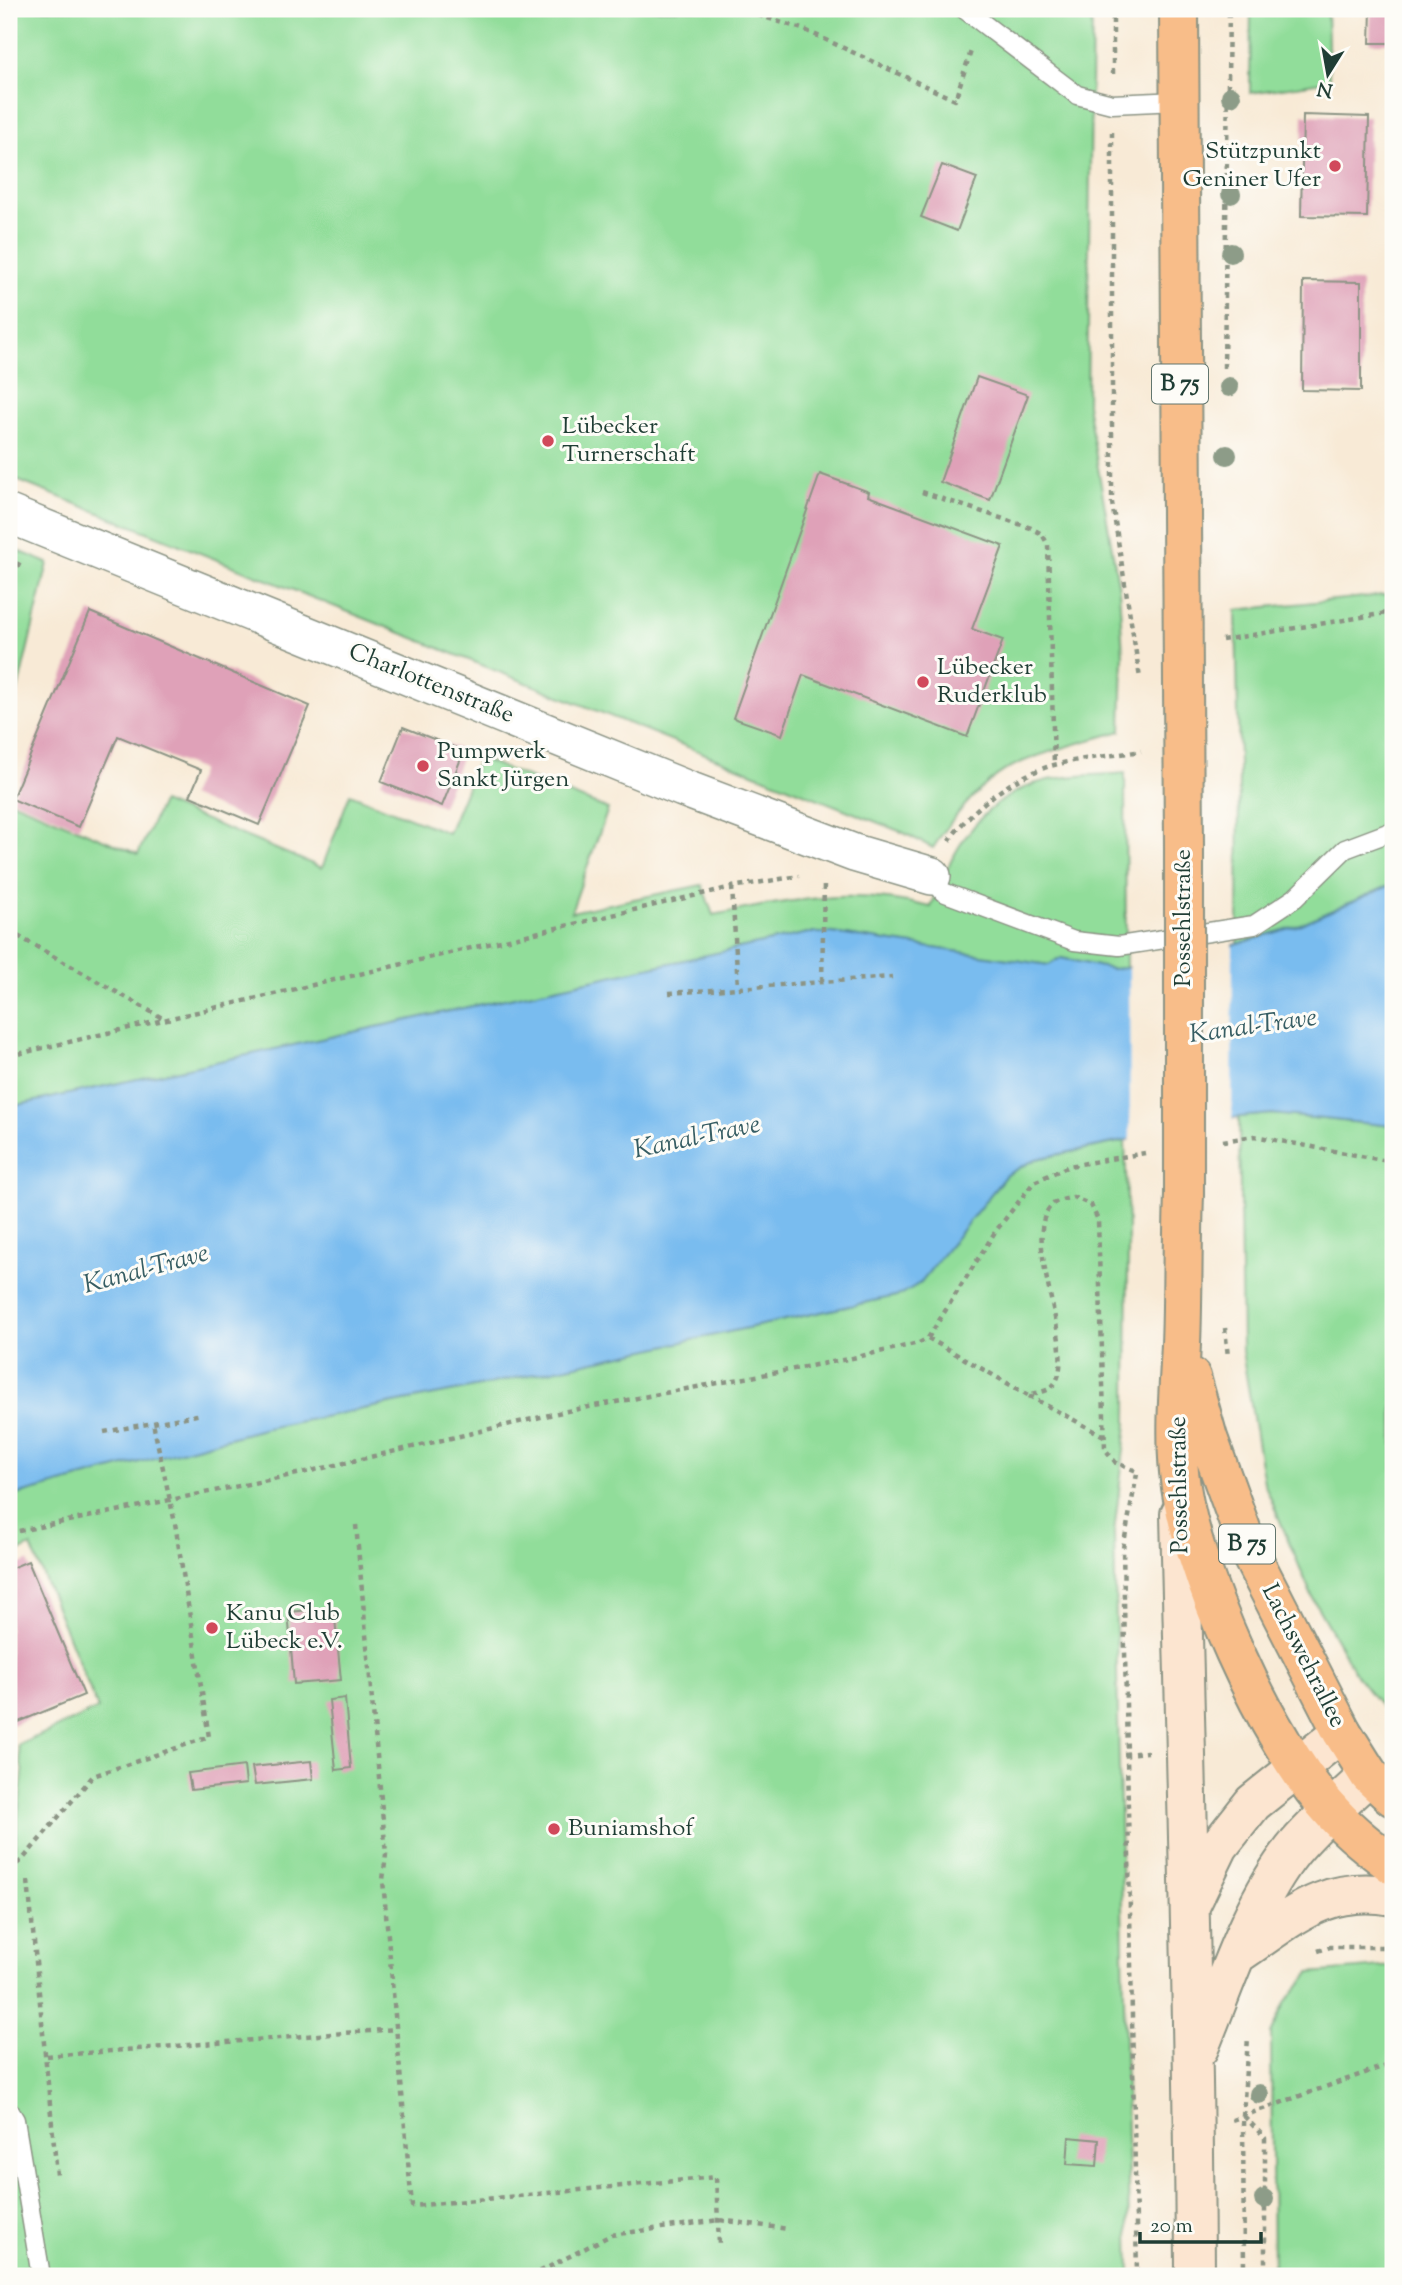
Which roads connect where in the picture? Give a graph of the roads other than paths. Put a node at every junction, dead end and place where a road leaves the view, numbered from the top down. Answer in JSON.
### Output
{"nodes":[{"id":1,"x":964,"y":9,"type":"edge"},
{"id":2,"x":1179,"y":9,"type":"edge"},
{"id":3,"x":1179,"y":101,"type":"junction"},
{"id":4,"x":9,"y":514,"type":"edge"},
{"id":5,"x":1393,"y":831,"type":"edge"},
{"id":6,"x":932,"y":876,"type":"joint"},
{"id":7,"x":1181,"y":1343,"type":"junction"},
{"id":8,"x":1180,"y":1474,"type":"junction"},
{"id":9,"x":1342,"y":1732,"type":"junction"},
{"id":10,"x":1298,"y":1768,"type":"junction"},
{"id":11,"x":1381,"y":1786,"type":"edge"},
{"id":12,"x":1331,"y":1811,"type":"junction"},
{"id":13,"x":1393,"y":1865,"type":"edge"},
{"id":14,"x":1393,"y":1896,"type":"edge"},
{"id":15,"x":1187,"y":1912,"type":"junction"},
{"id":16,"x":1239,"y":1953,"type":"junction"},
{"id":17,"x":1195,"y":2058,"type":"junction"},
{"id":18,"x":9,"y":2110,"type":"edge"},
{"id":19,"x":41,"y":2276,"type":"edge"},
{"id":20,"x":1195,"y":2276,"type":"edge"}],
"edges":[{"from":1,"to":3,"type":"lane"},
{"from":2,"to":3,"type":"main road","name":"Possehlstraße","number":"B 75"},
{"from":3,"to":7,"type":"main road","name":"Possehlstraße","number":"B 75","bridge":true},
{"from":4,"to":6,"type":"street","name":"Charlottenstraße"},
{"from":5,"to":6,"type":"lane"},
{"from":7,"to":8,"type":"main road","name":"Possehlstraße","number":"B 75"},
{"from":7,"to":9,"type":"main road","name":"Lachswehrallee","number":"B 75"},
{"from":8,"to":10,"type":"main road","number":"B 75"},
{"from":8,"to":15,"type":"main road","name":"Possehlstraße"},
{"from":9,"to":10,"type":"main road","name":"Possehlstraße"},
{"from":9,"to":11,"type":"main road","name":"Lachswehrallee","number":"B 75"},
{"from":10,"to":12,"type":"main road","number":"B 75"},
{"from":10,"to":15,"type":"main road","name":"Possehlstraße"},
{"from":11,"to":12,"type":"main road"},
{"from":12,"to":13,"type":"main road","number":"B 75"},
{"from":12,"to":16,"type":"main road"},
{"from":14,"to":16,"type":"main road"},
{"from":15,"to":17,"type":"main road","name":"Possehlstraße"},
{"from":16,"to":17,"type":"main road"},
{"from":17,"to":20,"type":"main road","name":"Possehlstraße"},
{"from":18,"to":19,"type":"lane"}]}
